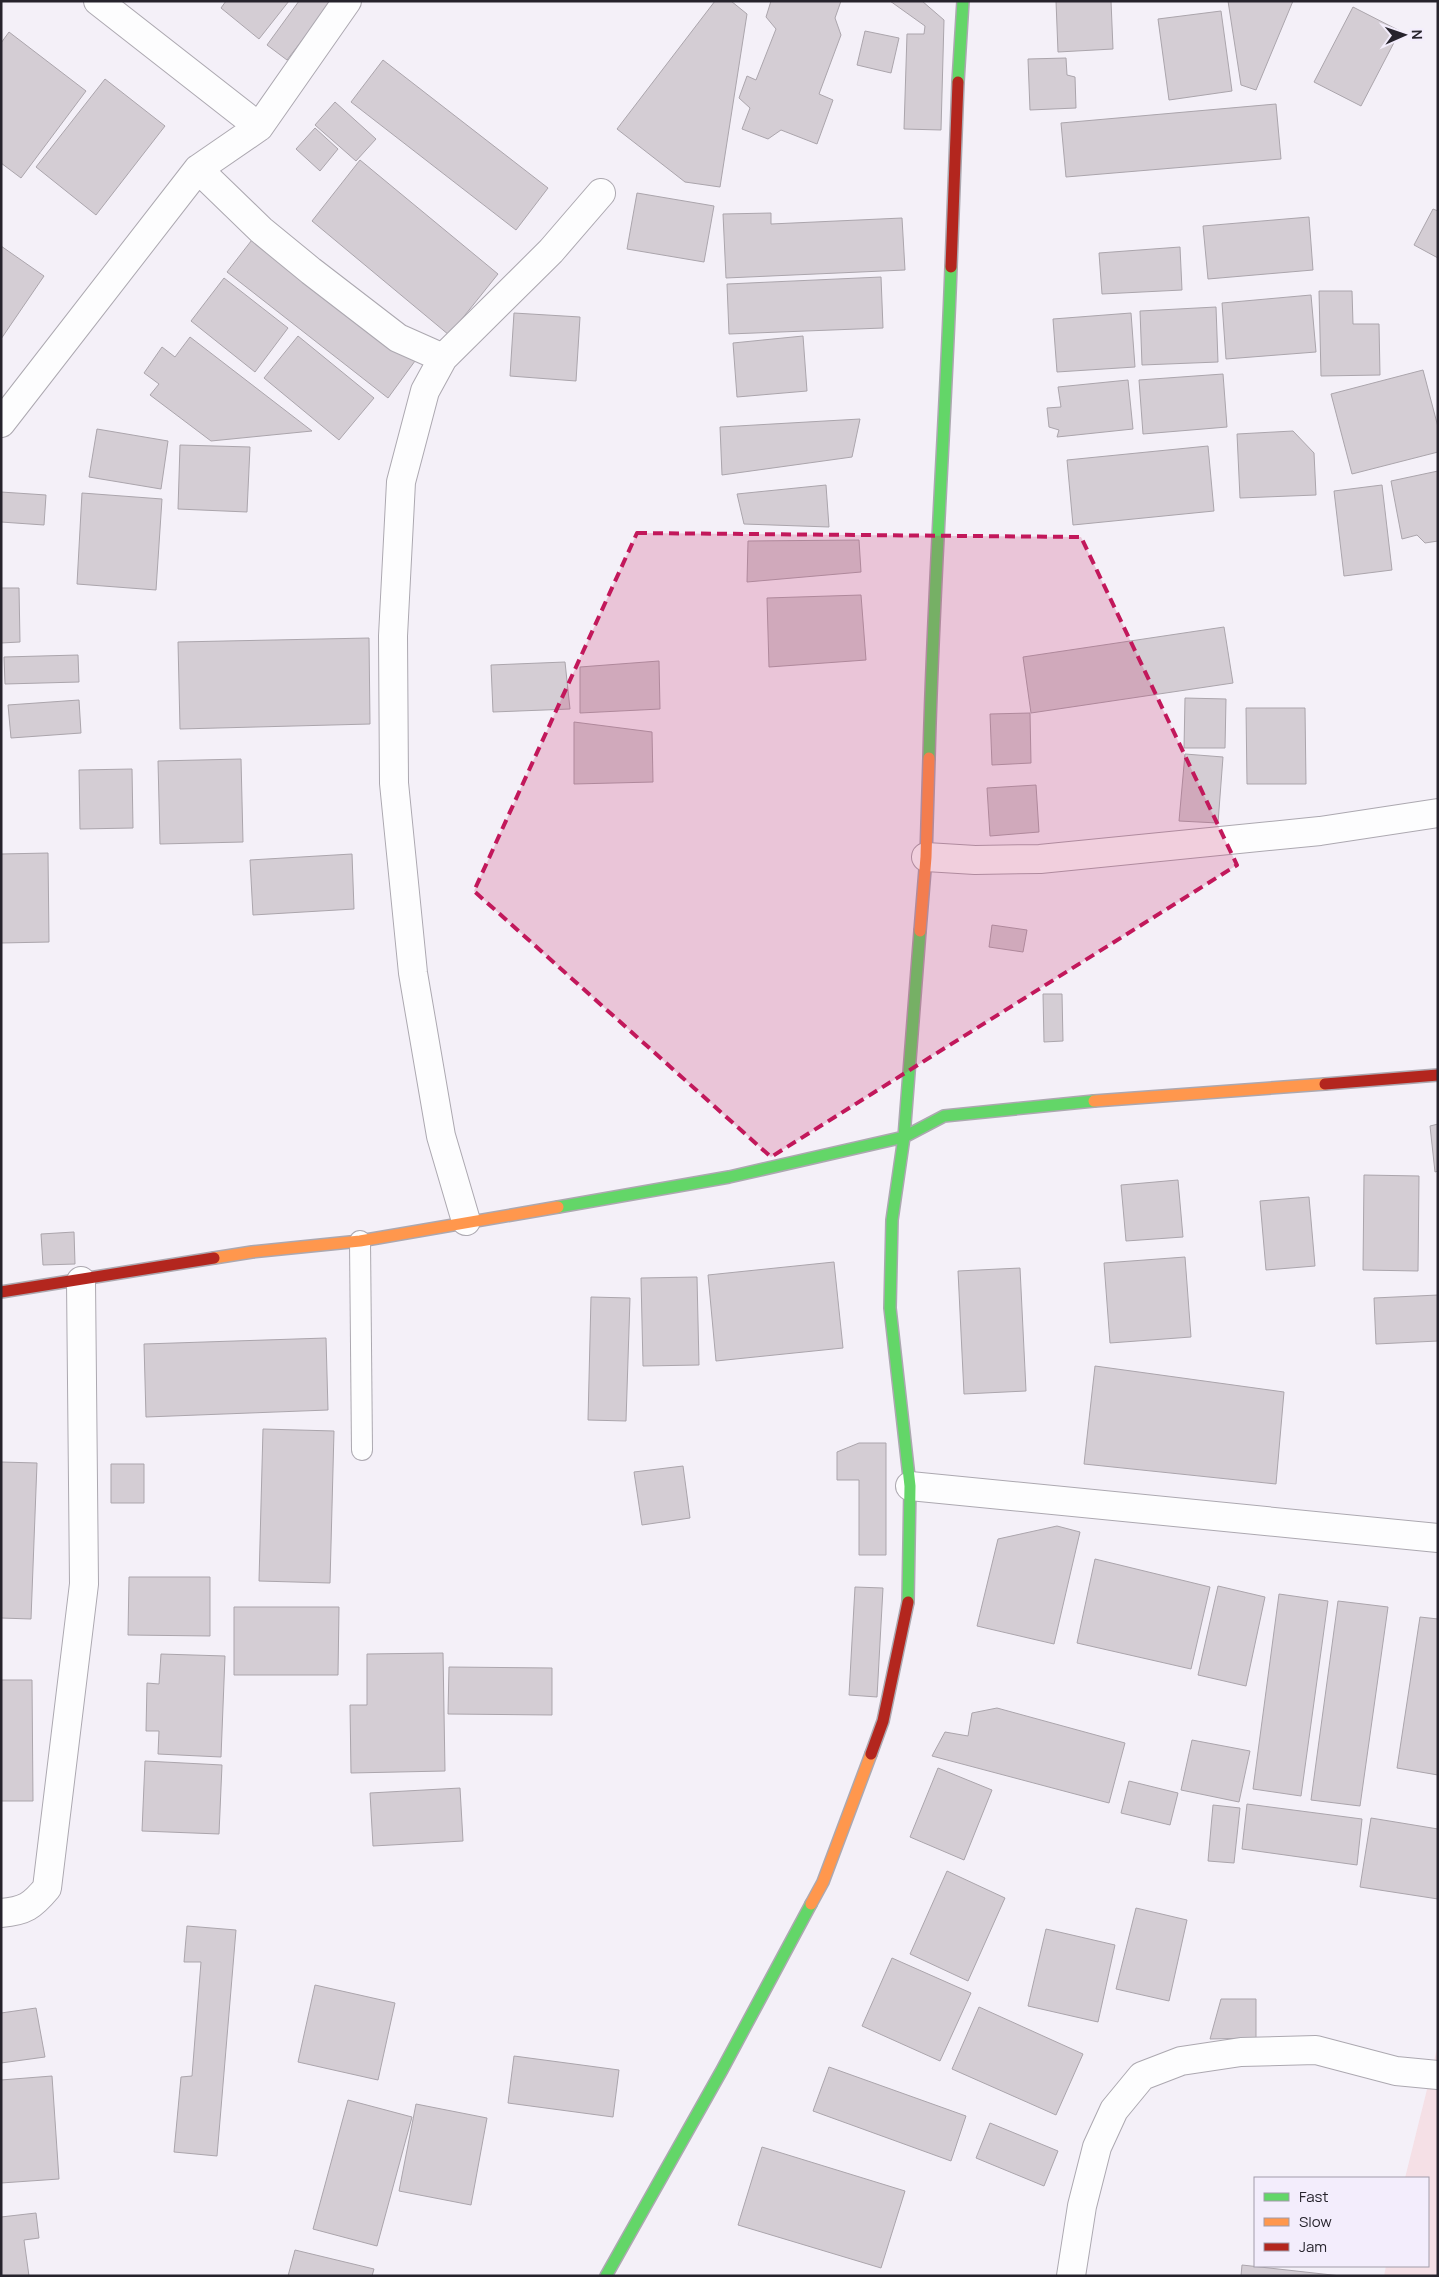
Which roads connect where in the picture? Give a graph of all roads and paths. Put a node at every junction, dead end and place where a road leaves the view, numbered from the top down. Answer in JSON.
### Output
{"nodes":[{"id":1,"x":98,"y":1,"type":"edge"},
{"id":2,"x":348,"y":1,"type":"edge"},
{"id":3,"x":963,"y":1,"type":"edge"},
{"id":4,"x":259,"y":126,"type":"junction"},
{"id":5,"x":198,"y":169,"type":"junction"},
{"id":6,"x":601,"y":193,"type":"dead end"},
{"id":7,"x":442,"y":358,"type":"junction"},
{"id":8,"x":1,"y":423,"type":"edge"},
{"id":9,"x":1438,"y":813,"type":"edge"},
{"id":10,"x":926,"y":857,"type":"junction"},
{"id":11,"x":1438,"y":1075,"type":"edge"},
{"id":12,"x":904,"y":1137,"type":"junction"},
{"id":13,"x":466,"y":1222,"type":"junction"},
{"id":14,"x":360,"y":1241,"type":"junction"},
{"id":15,"x":81,"y":1281,"type":"junction"},
{"id":16,"x":1,"y":1292,"type":"edge"},
{"id":17,"x":362,"y":1450,"type":"dead end"},
{"id":18,"x":910,"y":1486,"type":"junction"},
{"id":19,"x":1438,"y":1538,"type":"edge"},
{"id":20,"x":1,"y":1913,"type":"edge"},
{"id":21,"x":1438,"y":2075,"type":"edge"},
{"id":22,"x":606,"y":2276,"type":"edge"},
{"id":23,"x":1071,"y":2276,"type":"edge"}],
"edges":[{"from":1,"to":4,"type":"street"},
{"from":2,"to":4,"type":"street"},
{"from":3,"to":10,"type":"street"},
{"from":4,"to":5,"type":"street"},
{"from":5,"to":7,"type":"street"},
{"from":5,"to":8,"type":"street"},
{"from":6,"to":7,"type":"street"},
{"from":7,"to":13,"type":"street"},
{"from":9,"to":10,"type":"street"},
{"from":10,"to":12,"type":"street"},
{"from":11,"to":12,"type":"street"},
{"from":12,"to":13,"type":"street"},
{"from":12,"to":18,"type":"street"},
{"from":13,"to":14,"type":"street"},
{"from":14,"to":15,"type":"street"},
{"from":14,"to":17,"type":"lane"},
{"from":15,"to":16,"type":"street"},
{"from":15,"to":20,"type":"street"},
{"from":18,"to":19,"type":"street"},
{"from":18,"to":22,"type":"street"},
{"from":21,"to":23,"type":"street"}]}
